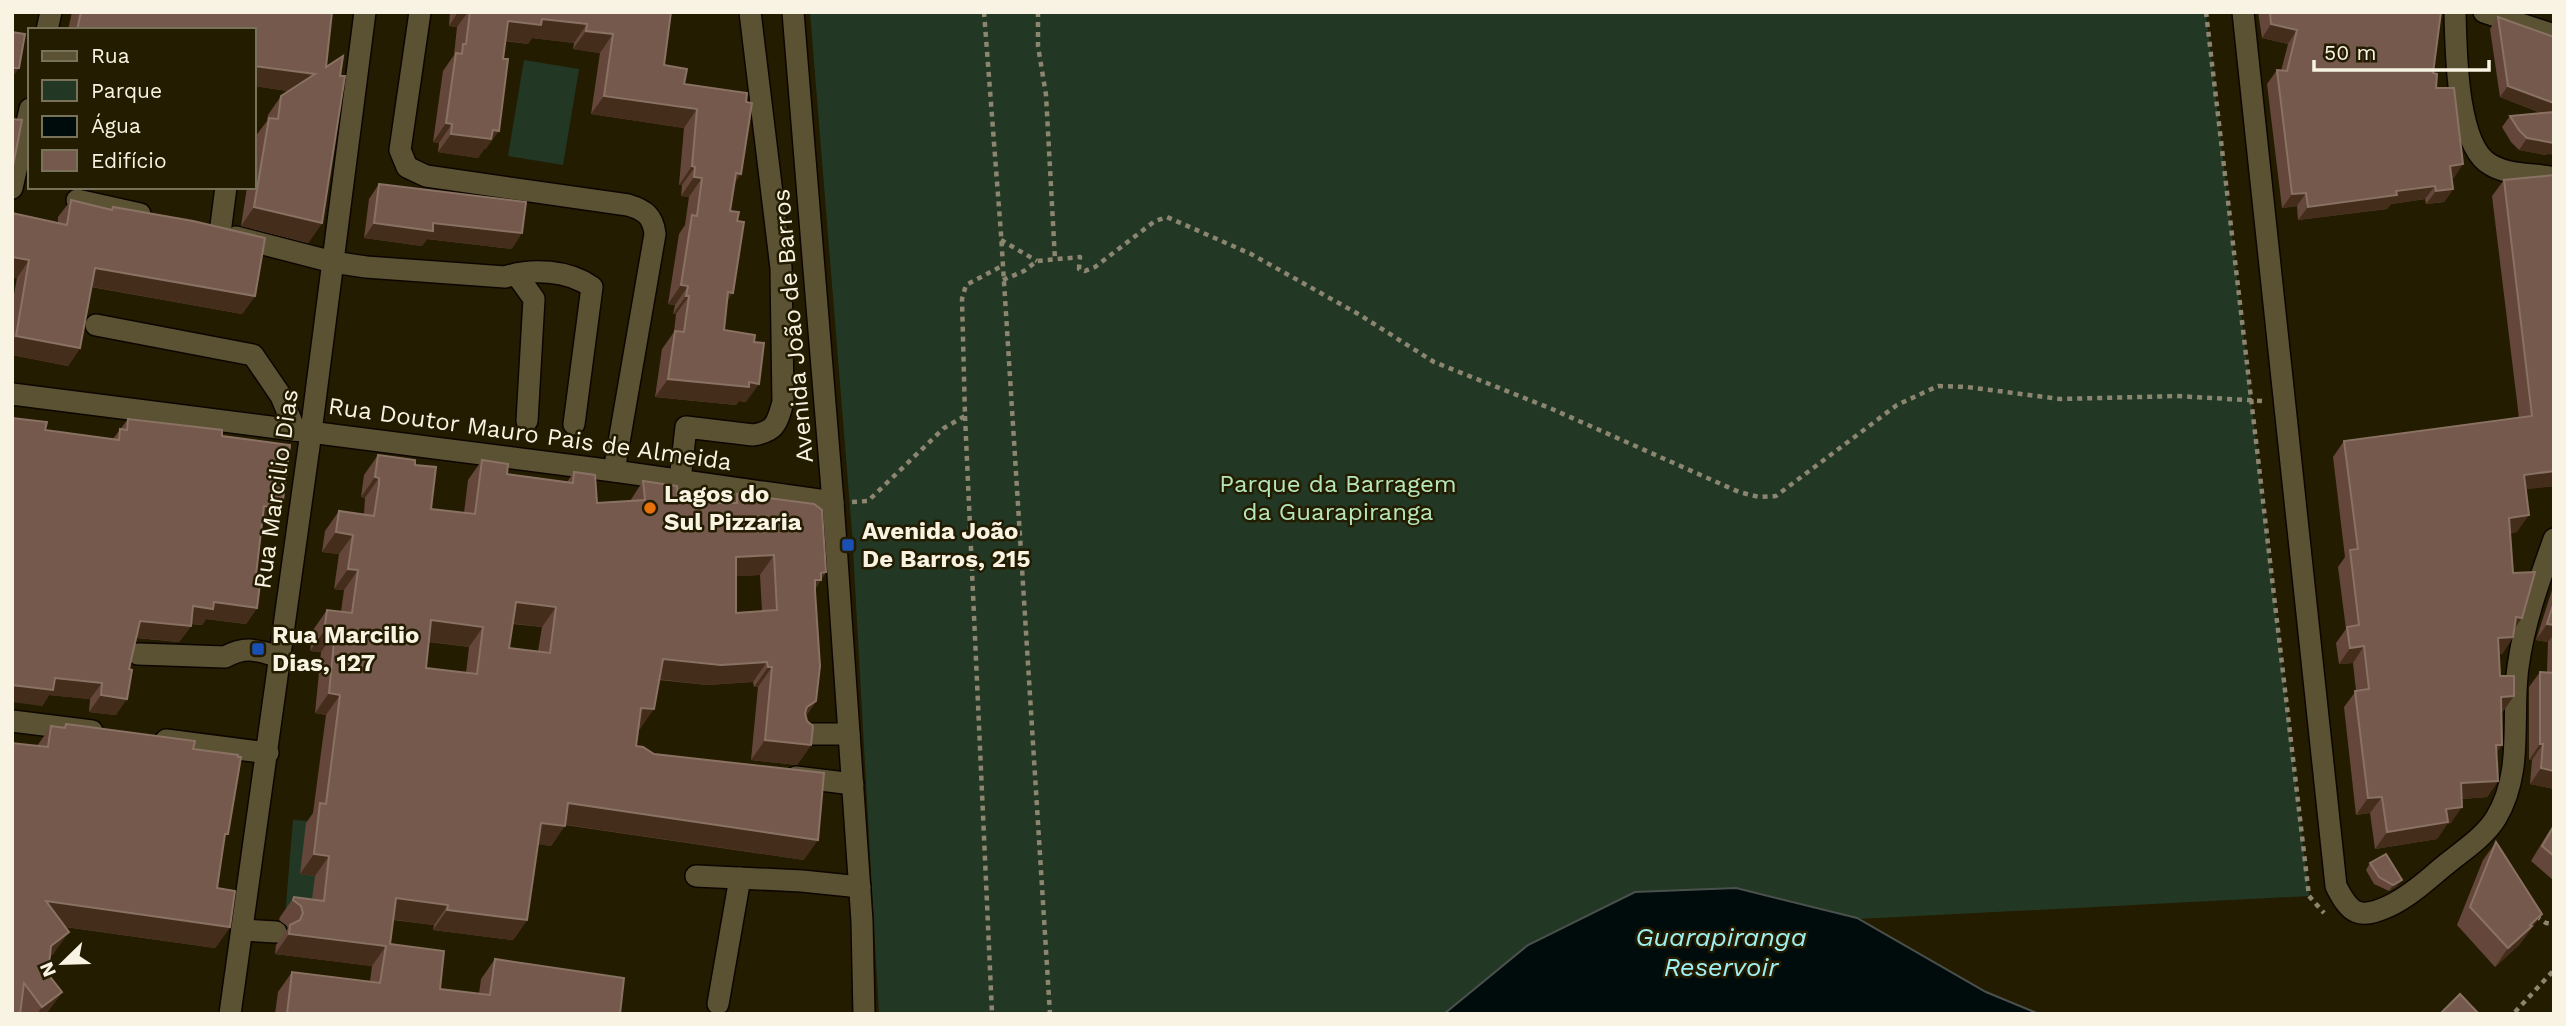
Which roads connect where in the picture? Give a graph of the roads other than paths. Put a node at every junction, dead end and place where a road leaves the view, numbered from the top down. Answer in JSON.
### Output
{"nodes":[{"id":1,"x":365,"y":12,"type":"edge"},
{"id":2,"x":420,"y":12,"type":"edge"},
{"id":3,"x":750,"y":12,"type":"edge"},
{"id":4,"x":793,"y":12,"type":"edge"},
{"id":5,"x":2243,"y":12,"type":"edge"},
{"id":6,"x":2455,"y":12,"type":"edge"},
{"id":7,"x":2484,"y":12,"type":"edge"},
{"id":8,"x":2554,"y":35,"type":"edge"},
{"id":9,"x":28,"y":118,"type":"edge"},
{"id":10,"x":2554,"y":178,"type":"edge"},
{"id":11,"x":12,"y":188,"type":"edge"},
{"id":12,"x":226,"y":189,"type":"edge"},
{"id":13,"x":77,"y":200,"type":"edge"},
{"id":14,"x":155,"y":218,"type":"edge"},
{"id":15,"x":194,"y":227,"type":"edge"},
{"id":16,"x":220,"y":233,"type":"junction"},
{"id":17,"x":333,"y":262,"type":"junction"},
{"id":18,"x":516,"y":274,"type":"junction"},
{"id":19,"x":96,"y":325,"type":"dead end"},
{"id":20,"x":12,"y":394,"type":"edge"},
{"id":21,"x":527,"y":421,"type":"dead end"},
{"id":22,"x":574,"y":424,"type":"dead end"},
{"id":23,"x":303,"y":431,"type":"junction"},
{"id":24,"x":615,"y":466,"type":"junction"},
{"id":25,"x":680,"y":475,"type":"junction"},
{"id":26,"x":833,"y":502,"type":"junction"},
{"id":27,"x":2554,"y":539,"type":"edge"},
{"id":28,"x":138,"y":654,"type":"edge"},
{"id":29,"x":281,"y":657,"type":"junction"},
{"id":30,"x":12,"y":721,"type":"edge"},
{"id":31,"x":107,"y":733,"type":"edge"},
{"id":32,"x":804,"y":734,"type":"edge"},
{"id":33,"x":849,"y":734,"type":"junction"},
{"id":34,"x":147,"y":738,"type":"edge"},
{"id":35,"x":268,"y":753,"type":"junction"},
{"id":36,"x":773,"y":775,"type":"edge"},
{"id":37,"x":853,"y":783,"type":"junction"},
{"id":38,"x":696,"y":876,"type":"dead end"},
{"id":39,"x":740,"y":878,"type":"junction"},
{"id":40,"x":860,"y":887,"type":"junction"},
{"id":41,"x":242,"y":930,"type":"junction"},
{"id":42,"x":276,"y":932,"type":"dead end"},
{"id":43,"x":718,"y":1004,"type":"dead end"},
{"id":44,"x":230,"y":1014,"type":"edge"},
{"id":45,"x":864,"y":1014,"type":"edge"}],
"edges":[{"from":1,"to":17,"type":"street","name":"Rua Marcilio Dias"},
{"from":2,"to":24,"type":"street"},
{"from":3,"to":25,"type":"street"},
{"from":4,"to":26,"type":"street","name":"Avenida João de Barros"},
{"from":5,"to":27,"type":"street"},
{"from":6,"to":10,"type":"street"},
{"from":7,"to":8,"type":"street"},
{"from":9,"to":11,"type":"street"},
{"from":12,"to":16,"type":"street"},
{"from":13,"to":14,"type":"street"},
{"from":15,"to":16,"type":"street"},
{"from":16,"to":17,"type":"street"},
{"from":17,"to":18,"type":"street"},
{"from":17,"to":23,"type":"street","name":"Rua Marcilio Dias"},
{"from":18,"to":21,"type":"street"},
{"from":18,"to":22,"type":"street"},
{"from":19,"to":23,"type":"street"},
{"from":20,"to":23,"type":"street","name":"Rua Doutor Mauro Pais de Almeida"},
{"from":23,"to":24,"type":"street","name":"Rua Doutor Mauro Pais de Almeida"},
{"from":23,"to":29,"type":"street","name":"Rua Marcilio Dias"},
{"from":24,"to":25,"type":"street","name":"Rua Doutor Mauro Pais de Almeida"},
{"from":25,"to":26,"type":"street","name":"Rua Doutor Mauro Pais de Almeida"},
{"from":26,"to":33,"type":"street","name":"Avenida João de Barros"},
{"from":28,"to":29,"type":"street"},
{"from":29,"to":35,"type":"street","name":"Rua Marcilio Dias"},
{"from":30,"to":31,"type":"street"},
{"from":32,"to":33,"type":"street"},
{"from":33,"to":37,"type":"street","name":"Avenida João de Barros"},
{"from":34,"to":35,"type":"street"},
{"from":35,"to":41,"type":"street","name":"Rua Marcilio Dias"},
{"from":36,"to":37,"type":"street"},
{"from":37,"to":40,"type":"street","name":"Avenida João de Barros"},
{"from":38,"to":39,"type":"street"},
{"from":39,"to":40,"type":"street"},
{"from":39,"to":43,"type":"street"},
{"from":40,"to":45,"type":"street","name":"Avenida João de Barros"},
{"from":41,"to":42,"type":"street"},
{"from":41,"to":44,"type":"street","name":"Rua Marcilio Dias"}]}
